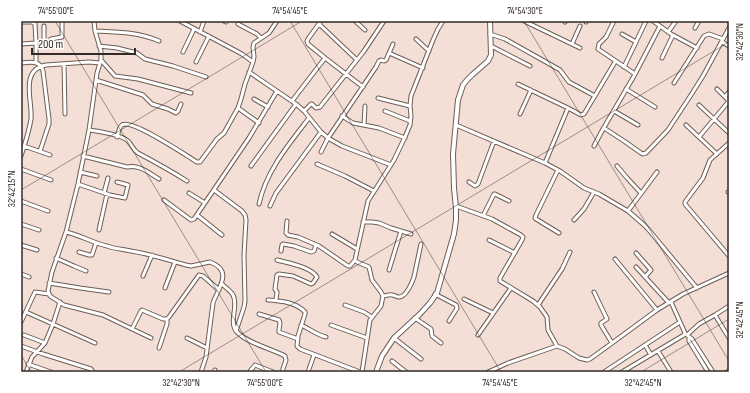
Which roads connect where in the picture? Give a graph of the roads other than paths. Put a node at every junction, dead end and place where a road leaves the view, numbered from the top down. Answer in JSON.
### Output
{"nodes":[{"id":1,"x":62,"y":21,"type":"edge"},
{"id":2,"x":94,"y":21,"type":"edge"},
{"id":3,"x":180,"y":21,"type":"edge"},
{"id":4,"x":204,"y":21,"type":"edge"},
{"id":5,"x":277,"y":21,"type":"edge"},
{"id":6,"x":356,"y":21,"type":"edge"},
{"id":7,"x":384,"y":21,"type":"edge"},
{"id":8,"x":443,"y":21,"type":"edge"},
{"id":9,"x":490,"y":21,"type":"edge"},
{"id":10,"x":524,"y":21,"type":"edge"},
{"id":11,"x":614,"y":21,"type":"edge"},
{"id":12,"x":646,"y":21,"type":"edge"},
{"id":13,"x":653,"y":21,"type":"edge"},
{"id":14,"x":676,"y":21,"type":"edge"},
{"id":15,"x":699,"y":21,"type":"edge"},
{"id":16,"x":21,"y":22,"type":"edge"},
{"id":17,"x":320,"y":22,"type":"edge"},
{"id":18,"x":238,"y":24,"type":"dead end"},
{"id":19,"x":44,"y":26,"type":"dead end"},
{"id":20,"x":580,"y":26,"type":"dead end"},
{"id":21,"x":660,"y":26,"type":"junction"},
{"id":22,"x":695,"y":28,"type":"dead end"},
{"id":23,"x":729,"y":28,"type":"edge"},
{"id":24,"x":194,"y":29,"type":"junction"},
{"id":25,"x":365,"y":30,"type":"dead end"},
{"id":26,"x":95,"y":31,"type":"junction"},
{"id":27,"x":200,"y":32,"type":"junction"},
{"id":28,"x":668,"y":32,"type":"junction"},
{"id":29,"x":490,"y":34,"type":"junction"},
{"id":30,"x":622,"y":34,"type":"dead end"},
{"id":31,"x":673,"y":35,"type":"junction"},
{"id":32,"x":209,"y":36,"type":"junction"},
{"id":33,"x":261,"y":38,"type":"junction"},
{"id":34,"x":51,"y":39,"type":"dead end"},
{"id":35,"x":416,"y":39,"type":"dead end"},
{"id":36,"x":159,"y":41,"type":"dead end"},
{"id":37,"x":723,"y":41,"type":"junction"},
{"id":38,"x":636,"y":42,"type":"junction"},
{"id":39,"x":36,"y":43,"type":"junction"},
{"id":40,"x":21,"y":44,"type":"edge"},
{"id":41,"x":393,"y":44,"type":"dead end"},
{"id":42,"x":572,"y":44,"type":"junction"},
{"id":43,"x":99,"y":46,"type":"junction"},
{"id":44,"x":491,"y":46,"type":"junction"},
{"id":45,"x":729,"y":46,"type":"edge"},
{"id":46,"x":580,"y":48,"type":"dead end"},
{"id":47,"x":697,"y":48,"type":"junction"},
{"id":48,"x":429,"y":51,"type":"junction"},
{"id":49,"x":183,"y":52,"type":"dead end"},
{"id":50,"x":389,"y":53,"type":"junction"},
{"id":51,"x":325,"y":58,"type":"junction"},
{"id":52,"x":662,"y":58,"type":"dead end"},
{"id":53,"x":357,"y":60,"type":"junction"},
{"id":54,"x":101,"y":61,"type":"junction"},
{"id":55,"x":196,"y":62,"type":"dead end"},
{"id":56,"x":253,"y":62,"type":"junction"},
{"id":57,"x":615,"y":62,"type":"junction"},
{"id":58,"x":21,"y":63,"type":"edge"},
{"id":59,"x":36,"y":63,"type":"junction"},
{"id":60,"x":64,"y":64,"type":"junction"},
{"id":61,"x":42,"y":66,"type":"junction"},
{"id":62,"x":530,"y":66,"type":"dead end"},
{"id":63,"x":624,"y":67,"type":"junction"},
{"id":64,"x":423,"y":68,"type":"junction"},
{"id":65,"x":249,"y":72,"type":"junction"},
{"id":66,"x":346,"y":74,"type":"junction"},
{"id":67,"x":635,"y":74,"type":"junction"},
{"id":68,"x":206,"y":77,"type":"dead end"},
{"id":69,"x":96,"y":80,"type":"junction"},
{"id":70,"x":674,"y":83,"type":"dead end"},
{"id":71,"x":518,"y":84,"type":"dead end"},
{"id":72,"x":363,"y":87,"type":"junction"},
{"id":73,"x":626,"y":89,"type":"junction"},
{"id":74,"x":531,"y":90,"type":"junction"},
{"id":75,"x":717,"y":90,"type":"dead end"},
{"id":76,"x":277,"y":91,"type":"junction"},
{"id":77,"x":729,"y":92,"type":"edge"},
{"id":78,"x":191,"y":93,"type":"dead end"},
{"id":79,"x":595,"y":96,"type":"junction"},
{"id":80,"x":725,"y":97,"type":"junction"},
{"id":81,"x":378,"y":98,"type":"dead end"},
{"id":82,"x":254,"y":99,"type":"dead end"},
{"id":83,"x":292,"y":101,"type":"junction"},
{"id":84,"x":729,"y":101,"type":"edge"},
{"id":85,"x":181,"y":104,"type":"dead end"},
{"id":86,"x":296,"y":104,"type":"junction"},
{"id":87,"x":699,"y":105,"type":"dead end"},
{"id":88,"x":365,"y":106,"type":"dead end"},
{"id":89,"x":410,"y":106,"type":"junction"},
{"id":90,"x":268,"y":107,"type":"junction"},
{"id":91,"x":655,"y":107,"type":"dead end"},
{"id":92,"x":238,"y":108,"type":"junction"},
{"id":93,"x":568,"y":108,"type":"junction"},
{"id":94,"x":304,"y":111,"type":"junction"},
{"id":95,"x":385,"y":111,"type":"dead end"},
{"id":96,"x":614,"y":111,"type":"junction"},
{"id":97,"x":65,"y":114,"type":"dead end"},
{"id":98,"x":520,"y":114,"type":"dead end"},
{"id":99,"x":342,"y":116,"type":"junction"},
{"id":100,"x":309,"y":118,"type":"junction"},
{"id":101,"x":714,"y":119,"type":"junction"},
{"id":102,"x":410,"y":121,"type":"junction"},
{"id":103,"x":259,"y":123,"type":"junction"},
{"id":104,"x":364,"y":125,"type":"junction"},
{"id":105,"x":456,"y":125,"type":"junction"},
{"id":106,"x":638,"y":125,"type":"dead end"},
{"id":107,"x":686,"y":125,"type":"dead end"},
{"id":108,"x":604,"y":128,"type":"junction"},
{"id":109,"x":89,"y":130,"type":"junction"},
{"id":110,"x":321,"y":132,"type":"junction"},
{"id":111,"x":729,"y":133,"type":"edge"},
{"id":112,"x":115,"y":136,"type":"junction"},
{"id":113,"x":699,"y":137,"type":"junction"},
{"id":114,"x":328,"y":138,"type":"junction"},
{"id":115,"x":405,"y":138,"type":"junction"},
{"id":116,"x":494,"y":141,"type":"junction"},
{"id":117,"x":728,"y":144,"type":"edge"},
{"id":118,"x":24,"y":146,"type":"junction"},
{"id":119,"x":594,"y":146,"type":"dead end"},
{"id":120,"x":40,"y":151,"type":"junction"},
{"id":121,"x":321,"y":152,"type":"dead end"},
{"id":122,"x":717,"y":154,"type":"junction"},
{"id":123,"x":50,"y":155,"type":"dead end"},
{"id":124,"x":21,"y":156,"type":"edge"},
{"id":125,"x":84,"y":156,"type":"junction"},
{"id":126,"x":545,"y":163,"type":"junction"},
{"id":127,"x":317,"y":164,"type":"dead end"},
{"id":128,"x":391,"y":165,"type":"junction"},
{"id":129,"x":251,"y":166,"type":"dead end"},
{"id":130,"x":617,"y":166,"type":"dead end"},
{"id":131,"x":21,"y":169,"type":"edge"},
{"id":132,"x":558,"y":170,"type":"junction"},
{"id":133,"x":80,"y":172,"type":"junction"},
{"id":134,"x":657,"y":172,"type":"dead end"},
{"id":135,"x":97,"y":176,"type":"dead end"},
{"id":136,"x":108,"y":178,"type":"dead end"},
{"id":137,"x":159,"y":178,"type":"dead end"},
{"id":138,"x":51,"y":180,"type":"dead end"},
{"id":139,"x":187,"y":181,"type":"dead end"},
{"id":140,"x":117,"y":182,"type":"dead end"},
{"id":141,"x":469,"y":182,"type":"dead end"},
{"id":142,"x":78,"y":184,"type":"junction"},
{"id":143,"x":214,"y":190,"type":"junction"},
{"id":144,"x":374,"y":191,"type":"junction"},
{"id":145,"x":594,"y":192,"type":"junction"},
{"id":146,"x":189,"y":193,"type":"dead end"},
{"id":147,"x":641,"y":193,"type":"junction"},
{"id":148,"x":105,"y":194,"type":"junction"},
{"id":149,"x":164,"y":200,"type":"dead end"},
{"id":150,"x":509,"y":200,"type":"dead end"},
{"id":151,"x":21,"y":201,"type":"edge"},
{"id":152,"x":205,"y":203,"type":"junction"},
{"id":153,"x":259,"y":204,"type":"dead end"},
{"id":154,"x":270,"y":206,"type":"dead end"},
{"id":155,"x":456,"y":206,"type":"junction"},
{"id":156,"x":48,"y":211,"type":"dead end"},
{"id":157,"x":628,"y":212,"type":"junction"},
{"id":158,"x":197,"y":215,"type":"junction"},
{"id":159,"x":483,"y":216,"type":"junction"},
{"id":160,"x":574,"y":220,"type":"dead end"},
{"id":161,"x":287,"y":221,"type":"dead end"},
{"id":162,"x":363,"y":222,"type":"junction"},
{"id":163,"x":21,"y":224,"type":"edge"},
{"id":164,"x":40,"y":230,"type":"dead end"},
{"id":165,"x":99,"y":230,"type":"dead end"},
{"id":166,"x":401,"y":231,"type":"junction"},
{"id":167,"x":66,"y":232,"type":"junction"},
{"id":168,"x":559,"y":233,"type":"dead end"},
{"id":169,"x":332,"y":234,"type":"dead end"},
{"id":170,"x":411,"y":234,"type":"dead end"},
{"id":171,"x":222,"y":235,"type":"dead end"},
{"id":172,"x":488,"y":240,"type":"dead end"},
{"id":173,"x":96,"y":243,"type":"junction"},
{"id":174,"x":422,"y":244,"type":"dead end"},
{"id":175,"x":21,"y":245,"type":"edge"},
{"id":176,"x":316,"y":245,"type":"junction"},
{"id":177,"x":357,"y":249,"type":"junction"},
{"id":178,"x":37,"y":250,"type":"dead end"},
{"id":179,"x":281,"y":251,"type":"dead end"},
{"id":180,"x":78,"y":252,"type":"dead end"},
{"id":181,"x":570,"y":252,"type":"dead end"},
{"id":182,"x":515,"y":253,"type":"junction"},
{"id":183,"x":636,"y":253,"type":"dead end"},
{"id":184,"x":152,"y":255,"type":"junction"},
{"id":185,"x":729,"y":256,"type":"edge"},
{"id":186,"x":56,"y":258,"type":"junction"},
{"id":187,"x":615,"y":259,"type":"dead end"},
{"id":188,"x":277,"y":260,"type":"dead end"},
{"id":189,"x":355,"y":260,"type":"junction"},
{"id":190,"x":175,"y":262,"type":"junction"},
{"id":191,"x":636,"y":267,"type":"dead end"},
{"id":192,"x":389,"y":270,"type":"dead end"},
{"id":193,"x":86,"y":271,"type":"dead end"},
{"id":194,"x":729,"y":273,"type":"edge"},
{"id":195,"x":21,"y":274,"type":"edge"},
{"id":196,"x":30,"y":276,"type":"dead end"},
{"id":197,"x":144,"y":276,"type":"dead end"},
{"id":198,"x":645,"y":277,"type":"junction"},
{"id":199,"x":49,"y":283,"type":"junction"},
{"id":200,"x":222,"y":284,"type":"junction"},
{"id":201,"x":165,"y":288,"type":"dead end"},
{"id":202,"x":512,"y":288,"type":"junction"},
{"id":203,"x":697,"y":288,"type":"junction"},
{"id":204,"x":219,"y":290,"type":"junction"},
{"id":205,"x":109,"y":292,"type":"dead end"},
{"id":206,"x":594,"y":292,"type":"dead end"},
{"id":207,"x":49,"y":294,"type":"junction"},
{"id":208,"x":435,"y":294,"type":"junction"},
{"id":209,"x":383,"y":296,"type":"junction"},
{"id":210,"x":464,"y":299,"type":"dead end"},
{"id":211,"x":268,"y":300,"type":"dead end"},
{"id":212,"x":276,"y":300,"type":"junction"},
{"id":213,"x":60,"y":302,"type":"junction"},
{"id":214,"x":670,"y":302,"type":"junction"},
{"id":215,"x":345,"y":305,"type":"dead end"},
{"id":216,"x":538,"y":305,"type":"junction"},
{"id":217,"x":729,"y":306,"type":"edge"},
{"id":218,"x":657,"y":310,"type":"junction"},
{"id":219,"x":26,"y":312,"type":"junction"},
{"id":220,"x":494,"y":313,"type":"junction"},
{"id":221,"x":259,"y":314,"type":"dead end"},
{"id":222,"x":715,"y":315,"type":"junction"},
{"id":223,"x":372,"y":317,"type":"junction"},
{"id":224,"x":415,"y":318,"type":"junction"},
{"id":225,"x":167,"y":319,"type":"junction"},
{"id":226,"x":449,"y":321,"type":"dead end"},
{"id":227,"x":21,"y":322,"type":"edge"},
{"id":228,"x":680,"y":322,"type":"junction"},
{"id":229,"x":53,"y":324,"type":"junction"},
{"id":230,"x":301,"y":325,"type":"junction"},
{"id":231,"x":331,"y":325,"type":"dead end"},
{"id":232,"x":132,"y":329,"type":"junction"},
{"id":233,"x":236,"y":331,"type":"junction"},
{"id":234,"x":24,"y":335,"type":"dead end"},
{"id":235,"x":478,"y":335,"type":"dead end"},
{"id":236,"x":687,"y":335,"type":"junction"},
{"id":237,"x":326,"y":337,"type":"dead end"},
{"id":238,"x":151,"y":338,"type":"dead end"},
{"id":239,"x":187,"y":338,"type":"dead end"},
{"id":240,"x":367,"y":338,"type":"junction"},
{"id":241,"x":394,"y":338,"type":"junction"},
{"id":242,"x":729,"y":338,"type":"edge"},
{"id":243,"x":298,"y":339,"type":"junction"},
{"id":244,"x":45,"y":343,"type":"junction"},
{"id":245,"x":95,"y":343,"type":"dead end"},
{"id":246,"x":441,"y":343,"type":"dead end"},
{"id":247,"x":612,"y":343,"type":"junction"},
{"id":248,"x":21,"y":346,"type":"edge"},
{"id":249,"x":557,"y":346,"type":"junction"},
{"id":250,"x":159,"y":348,"type":"dead end"},
{"id":251,"x":207,"y":348,"type":"junction"},
{"id":252,"x":648,"y":350,"type":"junction"},
{"id":253,"x":658,"y":351,"type":"junction"},
{"id":254,"x":37,"y":352,"type":"junction"},
{"id":255,"x":314,"y":355,"type":"junction"},
{"id":256,"x":421,"y":359,"type":"dead end"},
{"id":257,"x":392,"y":361,"type":"dead end"},
{"id":258,"x":28,"y":364,"type":"junction"},
{"id":259,"x":631,"y":367,"type":"junction"},
{"id":260,"x":250,"y":371,"type":"edge"},
{"id":261,"x":26,"y":372,"type":"edge"},
{"id":262,"x":51,"y":372,"type":"edge"},
{"id":263,"x":93,"y":372,"type":"edge"},
{"id":264,"x":201,"y":372,"type":"edge"},
{"id":265,"x":273,"y":372,"type":"edge"},
{"id":266,"x":282,"y":372,"type":"edge"},
{"id":267,"x":308,"y":372,"type":"edge"},
{"id":268,"x":361,"y":372,"type":"edge"},
{"id":269,"x":376,"y":372,"type":"edge"},
{"id":270,"x":406,"y":372,"type":"edge"},
{"id":271,"x":488,"y":372,"type":"edge"},
{"id":272,"x":604,"y":372,"type":"edge"},
{"id":273,"x":622,"y":372,"type":"edge"},
{"id":274,"x":634,"y":372,"type":"edge"},
{"id":275,"x":671,"y":372,"type":"edge"},
{"id":276,"x":708,"y":372,"type":"edge"},
{"id":277,"x":713,"y":372,"type":"edge"}],
"edges":[{"from":1,"to":34,"type":"street"},
{"from":2,"to":26,"type":"street"},
{"from":3,"to":24,"type":"street"},
{"from":4,"to":27,"type":"street"},
{"from":5,"to":33,"type":"street"},
{"from":6,"to":25,"type":"street"},
{"from":7,"to":53,"type":"street"},
{"from":8,"to":48,"type":"street"},
{"from":9,"to":29,"type":"street"},
{"from":10,"to":42,"type":"street"},
{"from":11,"to":57,"type":"street"},
{"from":12,"to":38,"type":"street"},
{"from":13,"to":21,"type":"street"},
{"from":14,"to":28,"type":"street"},
{"from":15,"to":22,"type":"street"},
{"from":16,"to":39,"type":"street"},
{"from":17,"to":51,"type":"street"},
{"from":17,"to":53,"type":"street"},
{"from":18,"to":33,"type":"street"},
{"from":19,"to":39,"type":"street"},
{"from":20,"to":42,"type":"street"},
{"from":21,"to":28,"type":"street"},
{"from":21,"to":67,"type":"street"},
{"from":23,"to":37,"type":"street"},
{"from":24,"to":27,"type":"street"},
{"from":24,"to":49,"type":"street"},
{"from":26,"to":36,"type":"street"},
{"from":26,"to":43,"type":"street"},
{"from":27,"to":32,"type":"street"},
{"from":28,"to":31,"type":"street"},
{"from":29,"to":44,"type":"street"},
{"from":29,"to":79,"type":"street"},
{"from":30,"to":38,"type":"street"},
{"from":31,"to":47,"type":"street"},
{"from":31,"to":52,"type":"street"},
{"from":32,"to":55,"type":"street"},
{"from":32,"to":56,"type":"street"},
{"from":33,"to":56,"type":"street"},
{"from":35,"to":48,"type":"street"},
{"from":37,"to":45,"type":"street"},
{"from":37,"to":47,"type":"street"},
{"from":37,"to":108,"type":"street"},
{"from":38,"to":63,"type":"street"},
{"from":39,"to":40,"type":"street"},
{"from":39,"to":59,"type":"street"},
{"from":41,"to":50,"type":"street"},
{"from":42,"to":46,"type":"street"},
{"from":43,"to":54,"type":"street"},
{"from":43,"to":68,"type":"street"},
{"from":44,"to":62,"type":"street"},
{"from":44,"to":105,"type":"street"},
{"from":47,"to":70,"type":"street"},
{"from":48,"to":64,"type":"street"},
{"from":50,"to":64,"type":"street"},
{"from":50,"to":72,"type":"street"},
{"from":51,"to":66,"type":"street"},
{"from":51,"to":83,"type":"street"},
{"from":53,"to":66,"type":"street"},
{"from":54,"to":60,"type":"street"},
{"from":54,"to":69,"type":"street"},
{"from":54,"to":78,"type":"street"},
{"from":56,"to":65,"type":"street"},
{"from":57,"to":63,"type":"street"},
{"from":57,"to":79,"type":"street"},
{"from":58,"to":59,"type":"street"},
{"from":59,"to":61,"type":"street"},
{"from":60,"to":61,"type":"street"},
{"from":60,"to":97,"type":"street"},
{"from":61,"to":118,"type":"street"},
{"from":61,"to":120,"type":"street"},
{"from":63,"to":67,"type":"street"},
{"from":64,"to":89,"type":"street"},
{"from":65,"to":76,"type":"street"},
{"from":65,"to":92,"type":"street"},
{"from":66,"to":72,"type":"street"},
{"from":66,"to":94,"type":"street"},
{"from":67,"to":73,"type":"street"},
{"from":69,"to":85,"type":"street"},
{"from":69,"to":109,"type":"street"},
{"from":71,"to":74,"type":"street"},
{"from":72,"to":99,"type":"street"},
{"from":73,"to":91,"type":"street"},
{"from":73,"to":96,"type":"street"},
{"from":74,"to":93,"type":"street"},
{"from":74,"to":98,"type":"street"},
{"from":75,"to":80,"type":"street"},
{"from":76,"to":83,"type":"street"},
{"from":76,"to":90,"type":"street"},
{"from":77,"to":80,"type":"street"},
{"from":79,"to":93,"type":"street"},
{"from":80,"to":84,"type":"street"},
{"from":81,"to":89,"type":"street"},
{"from":82,"to":90,"type":"street"},
{"from":83,"to":86,"type":"street"},
{"from":84,"to":101,"type":"street"},
{"from":86,"to":94,"type":"street"},
{"from":86,"to":129,"type":"street"},
{"from":87,"to":101,"type":"street"},
{"from":88,"to":104,"type":"street"},
{"from":89,"to":102,"type":"street"},
{"from":90,"to":103,"type":"street"},
{"from":92,"to":103,"type":"street"},
{"from":92,"to":112,"type":"street"},
{"from":93,"to":126,"type":"street"},
{"from":94,"to":100,"type":"street"},
{"from":95,"to":102,"type":"street"},
{"from":96,"to":106,"type":"street"},
{"from":96,"to":108,"type":"street"},
{"from":99,"to":104,"type":"street"},
{"from":99,"to":114,"type":"street"},
{"from":100,"to":110,"type":"street"},
{"from":100,"to":153,"type":"street"},
{"from":101,"to":111,"type":"street"},
{"from":101,"to":113,"type":"street"},
{"from":102,"to":115,"type":"street"},
{"from":103,"to":143,"type":"street"},
{"from":104,"to":115,"type":"street"},
{"from":105,"to":116,"type":"street"},
{"from":105,"to":155,"type":"street"},
{"from":107,"to":113,"type":"street"},
{"from":108,"to":119,"type":"street"},
{"from":109,"to":112,"type":"street"},
{"from":109,"to":125,"type":"street"},
{"from":110,"to":114,"type":"street"},
{"from":110,"to":154,"type":"street"},
{"from":112,"to":139,"type":"street"},
{"from":113,"to":122,"type":"street"},
{"from":114,"to":121,"type":"street"},
{"from":114,"to":128,"type":"street"},
{"from":115,"to":128,"type":"street"},
{"from":116,"to":126,"type":"street"},
{"from":116,"to":141,"type":"street"},
{"from":117,"to":122,"type":"street"},
{"from":118,"to":120,"type":"street"},
{"from":118,"to":124,"type":"street"},
{"from":120,"to":123,"type":"street"},
{"from":122,"to":185,"type":"street"},
{"from":125,"to":133,"type":"street"},
{"from":125,"to":137,"type":"street"},
{"from":126,"to":132,"type":"street"},
{"from":127,"to":144,"type":"street"},
{"from":128,"to":144,"type":"street"},
{"from":130,"to":147,"type":"street"},
{"from":131,"to":138,"type":"street"},
{"from":132,"to":145,"type":"street"},
{"from":132,"to":168,"type":"street"},
{"from":133,"to":135,"type":"street"},
{"from":133,"to":142,"type":"street"},
{"from":134,"to":147,"type":"street"},
{"from":136,"to":148,"type":"street"},
{"from":140,"to":148,"type":"street"},
{"from":142,"to":148,"type":"street"},
{"from":142,"to":167,"type":"street"},
{"from":143,"to":152,"type":"street"},
{"from":143,"to":233,"type":"street"},
{"from":144,"to":162,"type":"street"},
{"from":145,"to":157,"type":"street"},
{"from":145,"to":160,"type":"street"},
{"from":146,"to":152,"type":"street"},
{"from":147,"to":157,"type":"street"},
{"from":148,"to":165,"type":"street"},
{"from":149,"to":158,"type":"street"},
{"from":150,"to":159,"type":"street"},
{"from":151,"to":156,"type":"street"},
{"from":152,"to":158,"type":"street"},
{"from":155,"to":159,"type":"street"},
{"from":155,"to":208,"type":"street"},
{"from":157,"to":203,"type":"street"},
{"from":158,"to":171,"type":"street"},
{"from":159,"to":182,"type":"street"},
{"from":161,"to":176,"type":"street"},
{"from":162,"to":166,"type":"street"},
{"from":162,"to":177,"type":"street"},
{"from":163,"to":164,"type":"street"},
{"from":166,"to":170,"type":"street"},
{"from":166,"to":192,"type":"street"},
{"from":167,"to":173,"type":"street"},
{"from":167,"to":186,"type":"street"},
{"from":169,"to":177,"type":"street"},
{"from":172,"to":182,"type":"street"},
{"from":173,"to":180,"type":"street"},
{"from":173,"to":184,"type":"street"},
{"from":174,"to":209,"type":"street"},
{"from":175,"to":178,"type":"street"},
{"from":176,"to":179,"type":"street"},
{"from":176,"to":189,"type":"street"},
{"from":177,"to":189,"type":"street"},
{"from":181,"to":216,"type":"street"},
{"from":182,"to":202,"type":"street"},
{"from":183,"to":198,"type":"street"},
{"from":184,"to":190,"type":"street"},
{"from":184,"to":197,"type":"street"},
{"from":186,"to":193,"type":"street"},
{"from":186,"to":199,"type":"street"},
{"from":187,"to":218,"type":"street"},
{"from":188,"to":212,"type":"street"},
{"from":189,"to":209,"type":"street"},
{"from":190,"to":200,"type":"street"},
{"from":190,"to":201,"type":"street"},
{"from":191,"to":198,"type":"street"},
{"from":194,"to":203,"type":"street"},
{"from":195,"to":196,"type":"street"},
{"from":198,"to":214,"type":"street"},
{"from":199,"to":205,"type":"street"},
{"from":199,"to":207,"type":"street"},
{"from":200,"to":204,"type":"street"},
{"from":200,"to":233,"type":"street"},
{"from":202,"to":216,"type":"street"},
{"from":202,"to":220,"type":"street"},
{"from":203,"to":214,"type":"street"},
{"from":204,"to":225,"type":"street"},
{"from":204,"to":251,"type":"street"},
{"from":206,"to":247,"type":"street"},
{"from":207,"to":213,"type":"street"},
{"from":207,"to":219,"type":"street"},
{"from":208,"to":224,"type":"street"},
{"from":208,"to":226,"type":"street"},
{"from":209,"to":223,"type":"street"},
{"from":210,"to":220,"type":"street"},
{"from":211,"to":212,"type":"street"},
{"from":212,"to":230,"type":"street"},
{"from":213,"to":229,"type":"street"},
{"from":213,"to":232,"type":"street"},
{"from":214,"to":218,"type":"street"},
{"from":214,"to":228,"type":"street"},
{"from":215,"to":223,"type":"street"},
{"from":216,"to":249,"type":"street"},
{"from":217,"to":222,"type":"street"},
{"from":218,"to":247,"type":"street"},
{"from":219,"to":227,"type":"street"},
{"from":219,"to":229,"type":"street"},
{"from":220,"to":235,"type":"street"},
{"from":221,"to":243,"type":"street"},
{"from":222,"to":236,"type":"street"},
{"from":222,"to":242,"type":"street"},
{"from":223,"to":240,"type":"street"},
{"from":224,"to":241,"type":"street"},
{"from":224,"to":246,"type":"street"},
{"from":225,"to":232,"type":"street"},
{"from":225,"to":250,"type":"street"},
{"from":228,"to":236,"type":"street"},
{"from":228,"to":252,"type":"street"},
{"from":229,"to":244,"type":"street"},
{"from":229,"to":245,"type":"street"},
{"from":230,"to":237,"type":"street"},
{"from":230,"to":243,"type":"street"},
{"from":231,"to":240,"type":"street"},
{"from":232,"to":238,"type":"street"},
{"from":233,"to":266,"type":"street"},
{"from":234,"to":244,"type":"street"},
{"from":236,"to":253,"type":"street"},
{"from":236,"to":276,"type":"street"},
{"from":236,"to":277,"type":"street"},
{"from":239,"to":251,"type":"street"},
{"from":240,"to":268,"type":"street"},
{"from":241,"to":256,"type":"street"},
{"from":241,"to":269,"type":"street"},
{"from":243,"to":255,"type":"street"},
{"from":244,"to":254,"type":"street"},
{"from":247,"to":249,"type":"street"},
{"from":248,"to":254,"type":"street"},
{"from":249,"to":271,"type":"street"},
{"from":251,"to":264,"type":"street"},
{"from":252,"to":253,"type":"street"},
{"from":252,"to":259,"type":"street"},
{"from":252,"to":272,"type":"street"},
{"from":253,"to":275,"type":"street"},
{"from":254,"to":258,"type":"street"},
{"from":254,"to":263,"type":"street"},
{"from":255,"to":267,"type":"street"},
{"from":255,"to":268,"type":"street"},
{"from":257,"to":270,"type":"street"},
{"from":258,"to":261,"type":"street"},
{"from":258,"to":262,"type":"street"},
{"from":259,"to":273,"type":"street"},
{"from":259,"to":274,"type":"street"},
{"from":260,"to":265,"type":"street"}]}
